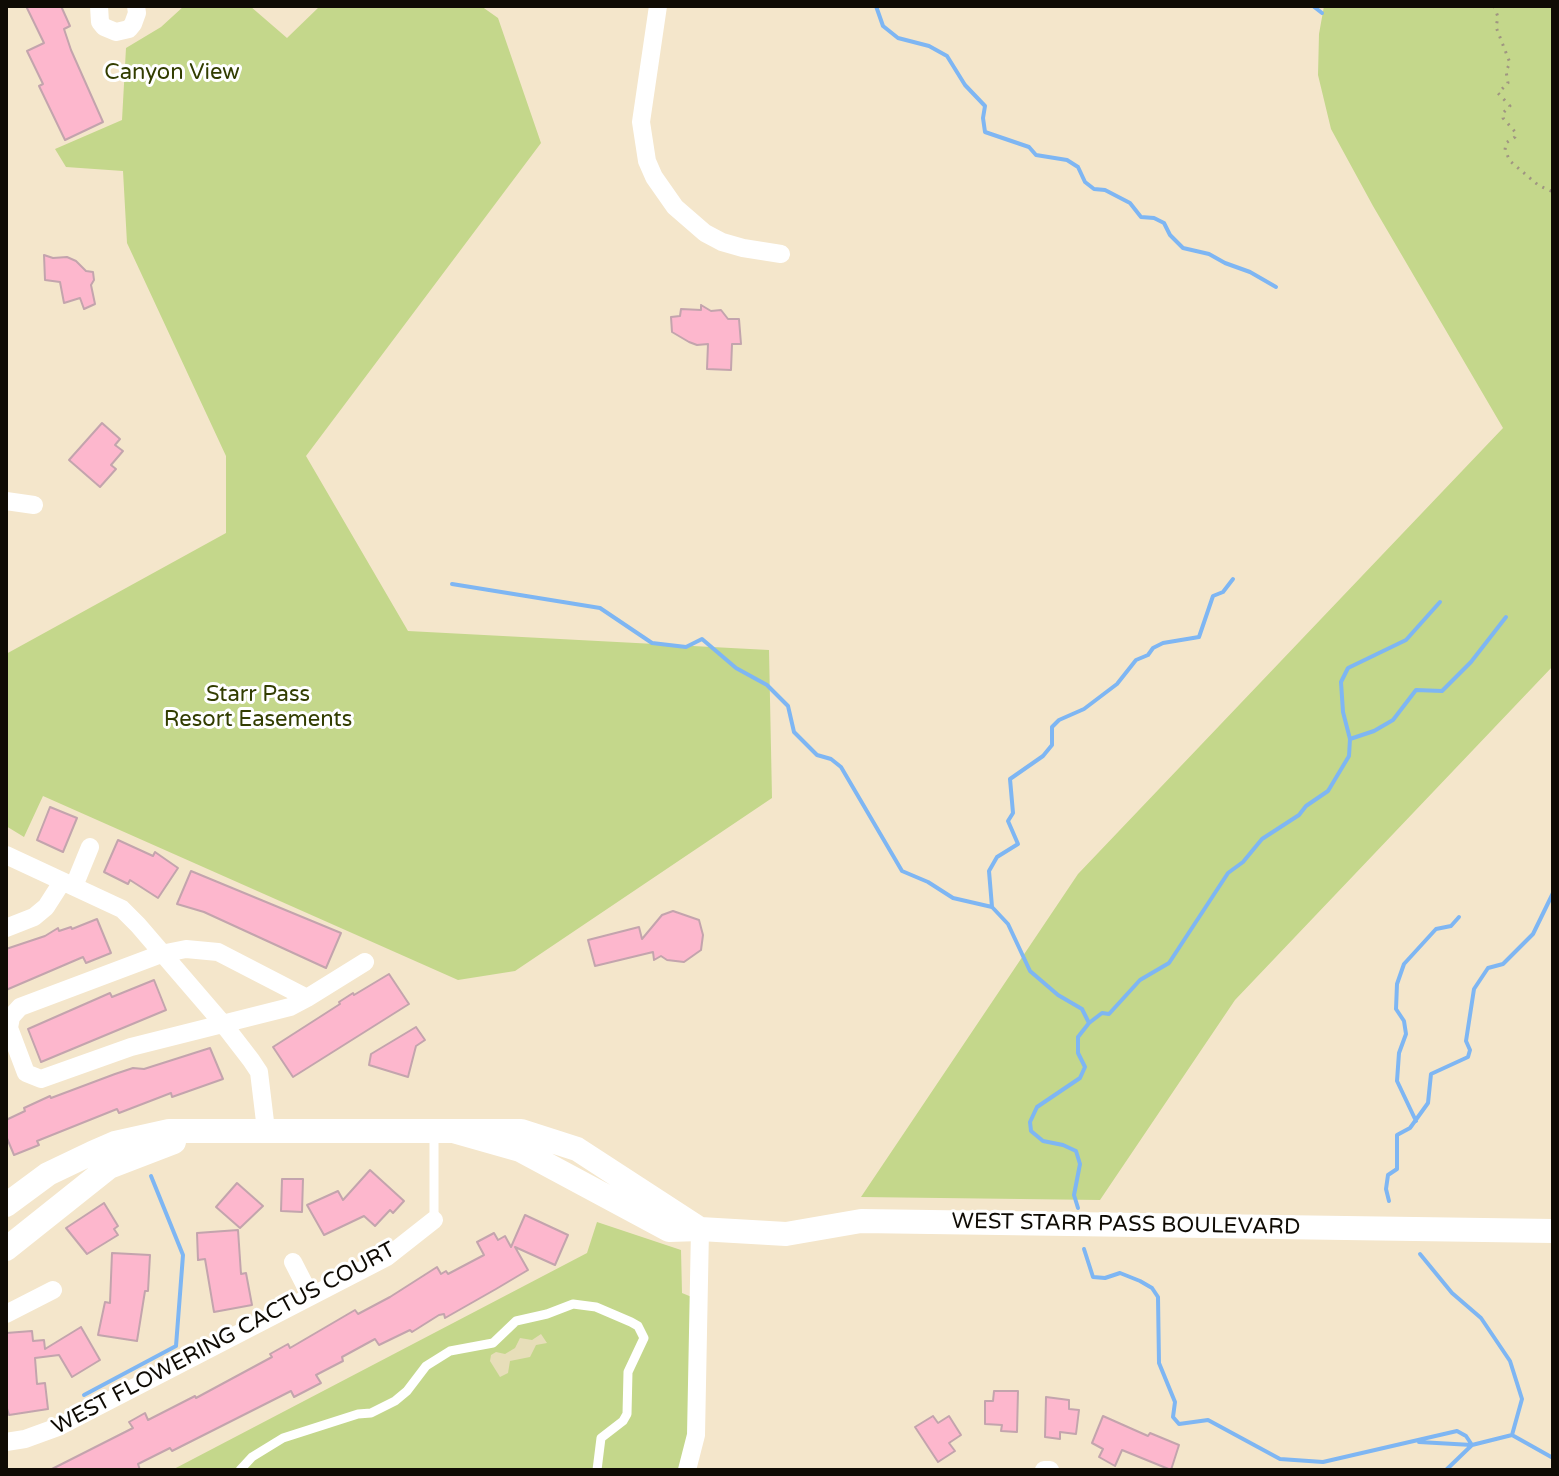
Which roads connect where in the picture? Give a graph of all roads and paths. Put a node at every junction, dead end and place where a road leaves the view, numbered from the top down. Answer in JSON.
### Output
{"nodes":[{"id":1,"x":99,"y":6,"type":"edge"},
{"id":2,"x":136,"y":6,"type":"edge"},
{"id":3,"x":658,"y":6,"type":"edge"},
{"id":4,"x":1494,"y":6,"type":"edge"},
{"id":5,"x":1553,"y":192,"type":"edge"},
{"id":6,"x":781,"y":254,"type":"dead end"},
{"id":7,"x":6,"y":501,"type":"edge"},
{"id":8,"x":34,"y":505,"type":"dead end"},
{"id":9,"x":90,"y":847,"type":"dead end"},
{"id":10,"x":6,"y":855,"type":"edge"},
{"id":11,"x":68,"y":884,"type":"junction"},
{"id":12,"x":6,"y":928,"type":"edge"},
{"id":13,"x":161,"y":954,"type":"junction"},
{"id":14,"x":365,"y":962,"type":"dead end"},
{"id":15,"x":307,"y":998,"type":"junction"},
{"id":16,"x":224,"y":1025,"type":"junction"},
{"id":17,"x":222,"y":1130,"type":"junction"},
{"id":18,"x":266,"y":1130,"type":"junction"},
{"id":19,"x":444,"y":1131,"type":"junction"},
{"id":20,"x":6,"y":1205,"type":"edge"},
{"id":21,"x":434,"y":1220,"type":"joint"},
{"id":22,"x":700,"y":1229,"type":"junction"},
{"id":23,"x":1553,"y":1231,"type":"edge"},
{"id":24,"x":6,"y":1249,"type":"edge"},
{"id":25,"x":293,"y":1262,"type":"dead end"},
{"id":26,"x":53,"y":1290,"type":"dead end"},
{"id":27,"x":310,"y":1295,"type":"junction"},
{"id":28,"x":6,"y":1314,"type":"edge"},
{"id":29,"x":6,"y":1442,"type":"edge"},
{"id":30,"x":240,"y":1470,"type":"edge"},
{"id":31,"x":597,"y":1470,"type":"edge"},
{"id":32,"x":687,"y":1470,"type":"edge"}],
"edges":[{"from":1,"to":2,"type":"street"},
{"from":3,"to":6,"type":"street"},
{"from":4,"to":5,"type":"path"},
{"from":7,"to":8,"type":"street"},
{"from":9,"to":11,"type":"street"},
{"from":10,"to":11,"type":"street"},
{"from":11,"to":12,"type":"street"},
{"from":11,"to":13,"type":"street"},
{"from":13,"to":15,"type":"street"},
{"from":13,"to":16,"type":"street"},
{"from":13,"to":16,"type":"street"},
{"from":14,"to":15,"type":"street"},
{"from":15,"to":16,"type":"street"},
{"from":16,"to":18,"type":"street"},
{"from":17,"to":18,"type":"street","name":"WEST STARR PASS BOULEVARD"},
{"from":17,"to":20,"type":"street","name":"WEST STARR PASS BOULEVARD"},
{"from":17,"to":24,"type":"street","name":"WEST STARR PASS BOULEVARD"},
{"from":18,"to":19,"type":"street","name":"WEST STARR PASS BOULEVARD"},
{"from":19,"to":21,"type":"lane"},
{"from":19,"to":22,"type":"street","name":"WEST STARR PASS BOULEVARD"},
{"from":21,"to":27,"type":"street","name":"WEST FLOWERING CACTUS COURT"},
{"from":22,"to":23,"type":"street","name":"WEST STARR PASS BOULEVARD"},
{"from":22,"to":32,"type":"street"},
{"from":25,"to":27,"type":"street"},
{"from":26,"to":28,"type":"street"},
{"from":27,"to":29,"type":"street","name":"WEST FLOWERING CACTUS COURT"},
{"from":30,"to":31,"type":"lane"}]}
